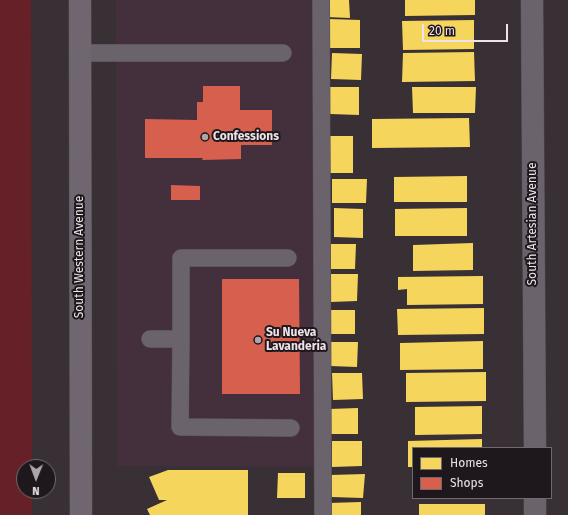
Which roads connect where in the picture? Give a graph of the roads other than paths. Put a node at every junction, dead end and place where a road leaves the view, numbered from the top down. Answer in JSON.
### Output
{"nodes":[{"id":1,"x":80,"y":0,"type":"edge"},
{"id":2,"x":321,"y":0,"type":"edge"},
{"id":3,"x":532,"y":0,"type":"edge"},
{"id":4,"x":80,"y":52,"type":"junction"},
{"id":5,"x":283,"y":53,"type":"dead end"},
{"id":6,"x":288,"y":258,"type":"dead end"},
{"id":7,"x":150,"y":339,"type":"dead end"},
{"id":8,"x":180,"y":339,"type":"junction"},
{"id":9,"x":291,"y":428,"type":"dead end"},
{"id":10,"x":535,"y":447,"type":"edge"},
{"id":11,"x":535,"y":499,"type":"edge"},
{"id":12,"x":81,"y":515,"type":"edge"},
{"id":13,"x":323,"y":515,"type":"edge"},
{"id":14,"x":535,"y":515,"type":"edge"}],
"edges":[{"from":1,"to":4,"type":"main road","name":"South Western Avenue"},
{"from":2,"to":13,"type":"lane"},
{"from":3,"to":10,"type":"street","name":"South Artesian Avenue"},
{"from":4,"to":5,"type":"lane"},
{"from":4,"to":12,"type":"main road","name":"South Western Avenue"},
{"from":6,"to":8,"type":"lane"},
{"from":7,"to":8,"type":"lane"},
{"from":8,"to":9,"type":"lane"},
{"from":11,"to":14,"type":"street"}]}
